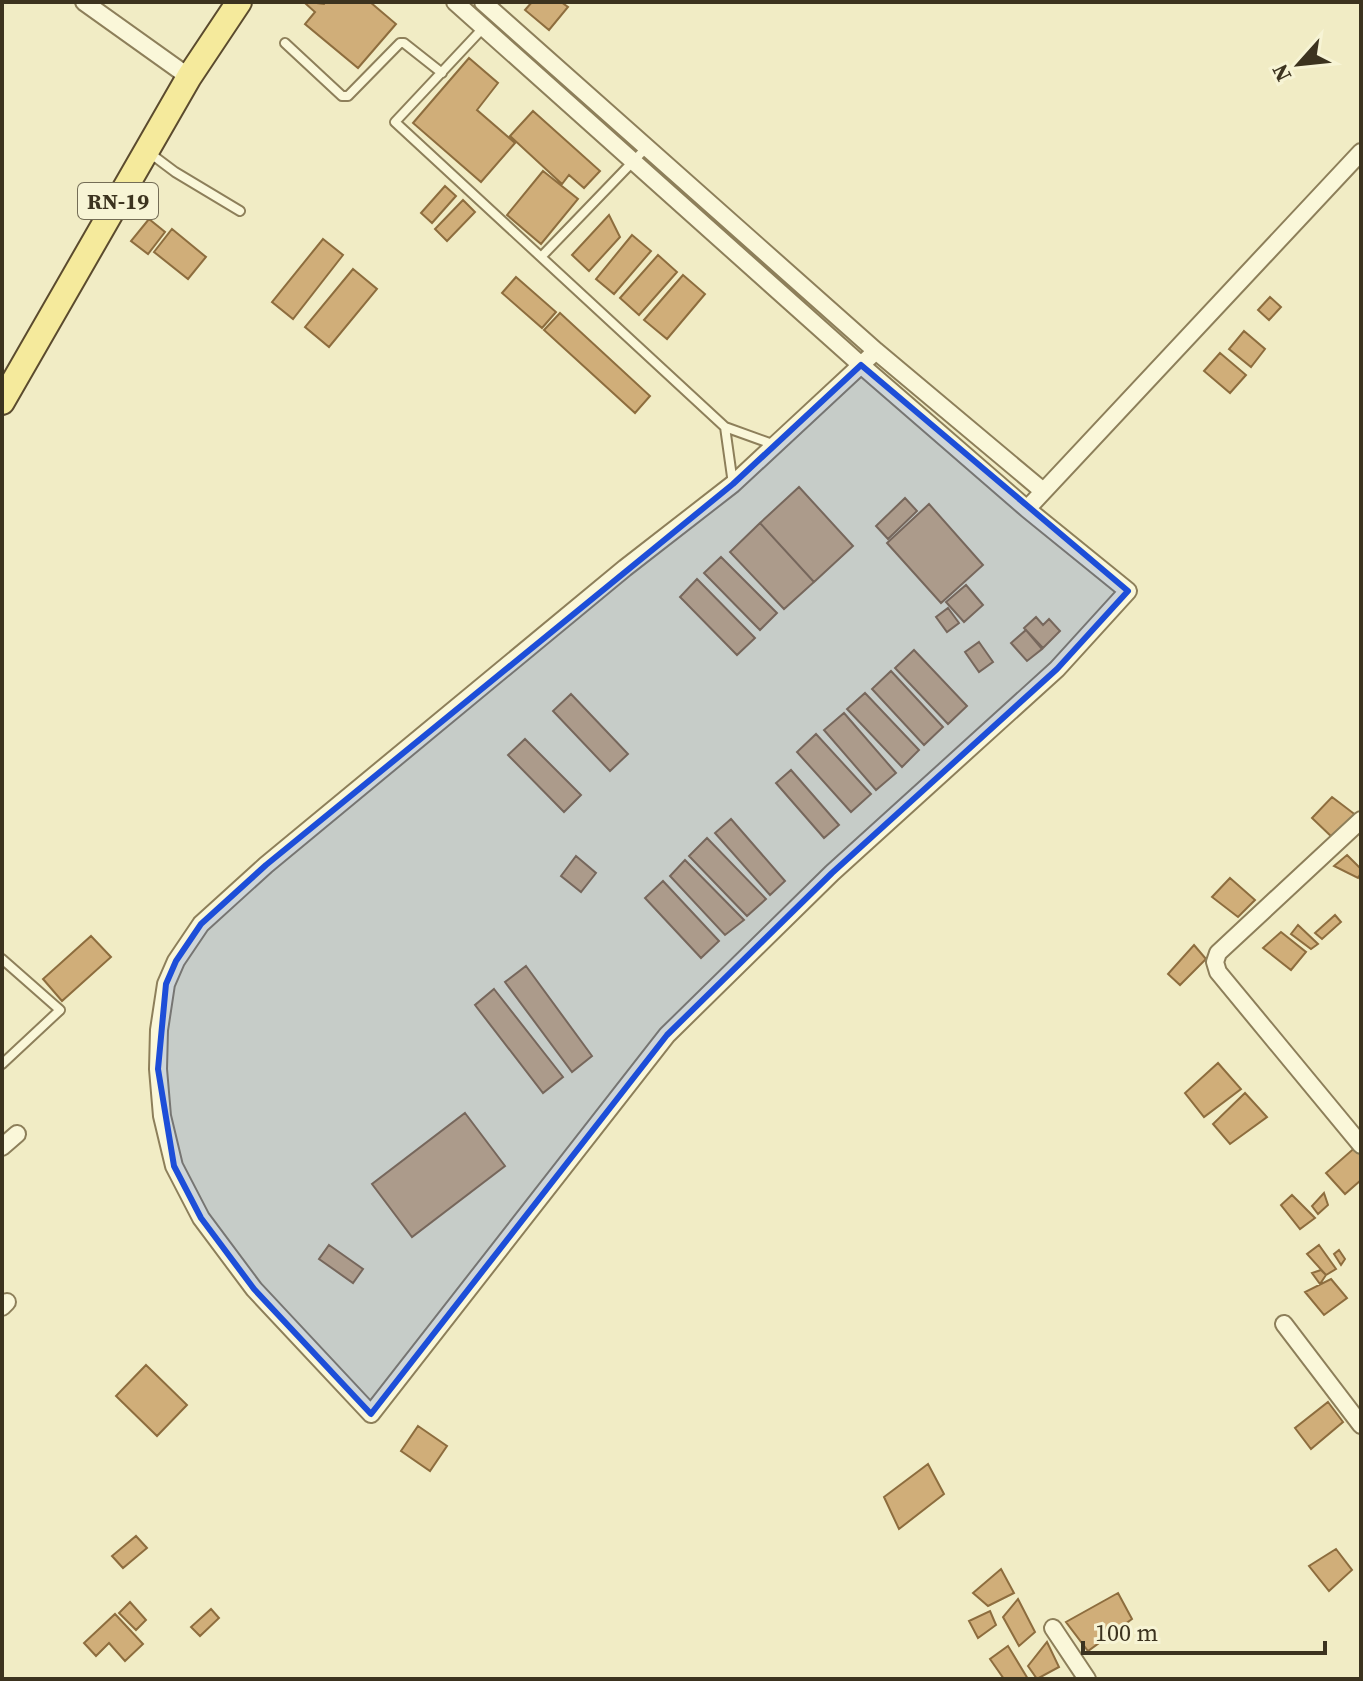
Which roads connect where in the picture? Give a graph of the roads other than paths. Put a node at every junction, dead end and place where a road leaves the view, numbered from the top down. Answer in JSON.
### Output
{"nodes":[{"id":1,"x":84,"y":2,"type":"edge"},
{"id":2,"x":239,"y":2,"type":"edge"},
{"id":3,"x":455,"y":2,"type":"edge"},
{"id":4,"x":483,"y":2,"type":"edge"},
{"id":5,"x":497,"y":14,"type":"junction"},
{"id":6,"x":484,"y":28,"type":"junction"},
{"id":7,"x":285,"y":43,"type":"dead end"},
{"id":8,"x":442,"y":73,"type":"junction"},
{"id":9,"x":189,"y":77,"type":"junction"},
{"id":10,"x":647,"y":147,"type":"junction"},
{"id":11,"x":147,"y":151,"type":"junction"},
{"id":12,"x":1361,"y":152,"type":"edge"},
{"id":13,"x":632,"y":162,"type":"junction"},
{"id":14,"x":240,"y":211,"type":"dead end"},
{"id":15,"x":542,"y":256,"type":"junction"},
{"id":16,"x":876,"y":351,"type":"junction"},
{"id":17,"x":861,"y":365,"type":"junction"},
{"id":18,"x":2,"y":402,"type":"edge"},
{"id":19,"x":725,"y":427,"type":"junction"},
{"id":20,"x":775,"y":445,"type":"junction"},
{"id":21,"x":733,"y":484,"type":"junction"},
{"id":22,"x":1043,"y":491,"type":"junction"},
{"id":23,"x":1027,"y":509,"type":"junction"},
{"id":24,"x":1361,"y":820,"type":"edge"},
{"id":25,"x":2,"y":959,"type":"edge"},
{"id":26,"x":2,"y":1064,"type":"edge"},
{"id":27,"x":17,"y":1134,"type":"dead end"},
{"id":28,"x":1361,"y":1145,"type":"edge"},
{"id":29,"x":2,"y":1147,"type":"edge"},
{"id":30,"x":1284,"y":1324,"type":"dead end"},
{"id":31,"x":1361,"y":1425,"type":"edge"},
{"id":32,"x":1053,"y":1628,"type":"dead end"},
{"id":33,"x":1087,"y":1679,"type":"edge"}],
"edges":[{"from":1,"to":9,"type":"street"},
{"from":2,"to":9,"type":"main road","number":"RN-19"},
{"from":3,"to":6,"type":"street"},
{"from":4,"to":5,"type":"street"},
{"from":5,"to":6,"type":"lane"},
{"from":5,"to":10,"type":"street"},
{"from":6,"to":8,"type":"lane"},
{"from":6,"to":13,"type":"street"},
{"from":7,"to":8,"type":"lane"},
{"from":8,"to":15,"type":"lane"},
{"from":9,"to":11,"type":"main road","number":"RN-19"},
{"from":10,"to":13,"type":"lane"},
{"from":10,"to":16,"type":"street"},
{"from":11,"to":14,"type":"lane"},
{"from":11,"to":18,"type":"main road","number":"RN-19"},
{"from":12,"to":22,"type":"street"},
{"from":13,"to":15,"type":"lane"},
{"from":13,"to":17,"type":"street"},
{"from":15,"to":19,"type":"lane"},
{"from":16,"to":17,"type":"street"},
{"from":16,"to":22,"type":"street"},
{"from":17,"to":20,"type":"street"},
{"from":17,"to":23,"type":"street"},
{"from":19,"to":20,"type":"lane"},
{"from":19,"to":21,"type":"lane"},
{"from":20,"to":21,"type":"street"},
{"from":21,"to":23,"type":"street"},
{"from":22,"to":23,"type":"street"},
{"from":24,"to":28,"type":"street"},
{"from":25,"to":26,"type":"lane"},
{"from":27,"to":29,"type":"street"},
{"from":30,"to":31,"type":"street"},
{"from":32,"to":33,"type":"street"}]}
